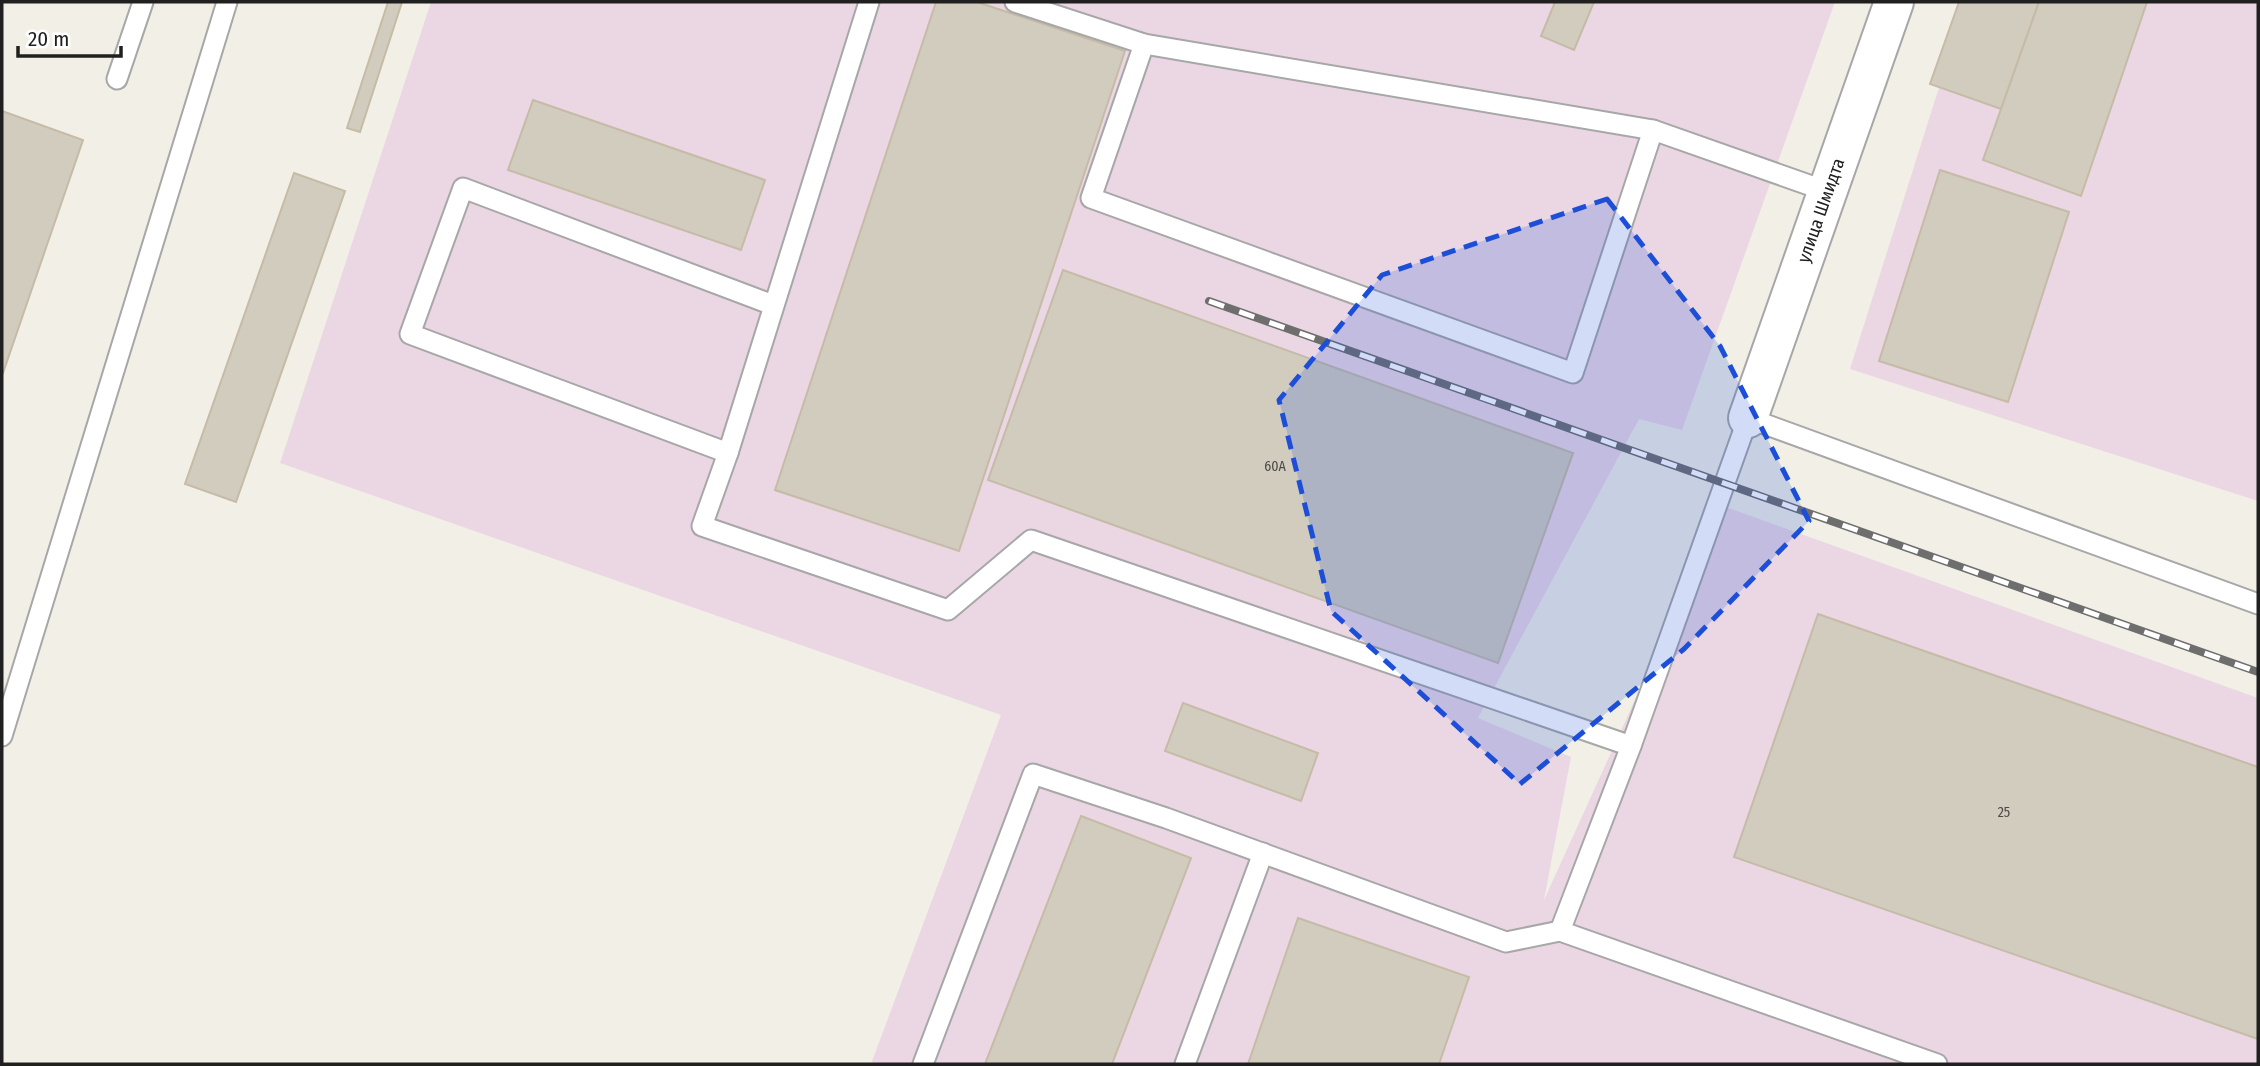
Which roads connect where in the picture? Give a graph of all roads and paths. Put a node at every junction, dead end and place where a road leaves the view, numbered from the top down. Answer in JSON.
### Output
{"nodes":[{"id":1,"x":143,"y":2,"type":"edge"},
{"id":2,"x":227,"y":2,"type":"edge"},
{"id":3,"x":869,"y":2,"type":"edge"},
{"id":4,"x":1015,"y":2,"type":"edge"},
{"id":5,"x":1894,"y":2,"type":"edge"},
{"id":6,"x":1144,"y":44,"type":"junction"},
{"id":7,"x":117,"y":79,"type":"dead end"},
{"id":8,"x":1653,"y":130,"type":"junction"},
{"id":9,"x":1826,"y":191,"type":"junction"},
{"id":10,"x":773,"y":305,"type":"junction"},
{"id":11,"x":1748,"y":418,"type":"junction"},
{"id":12,"x":728,"y":453,"type":"junction"},
{"id":13,"x":2258,"y":604,"type":"edge"},
{"id":14,"x":2,"y":736,"type":"edge"},
{"id":15,"x":1631,"y":746,"type":"junction"},
{"id":16,"x":1263,"y":853,"type":"junction"},
{"id":17,"x":1560,"y":931,"type":"junction"},
{"id":18,"x":923,"y":1064,"type":"edge"},
{"id":19,"x":1185,"y":1064,"type":"edge"},
{"id":20,"x":1937,"y":1064,"type":"edge"}],
"edges":[{"from":1,"to":7,"type":"lane"},
{"from":2,"to":14,"type":"lane"},
{"from":3,"to":10,"type":"lane"},
{"from":4,"to":6,"type":"lane"},
{"from":5,"to":9,"type":"street","name":"улица Шмидта"},
{"from":6,"to":8,"type":"lane"},
{"from":6,"to":8,"type":"lane"},
{"from":8,"to":9,"type":"lane"},
{"from":9,"to":11,"type":"street","name":"улица Шмидта"},
{"from":10,"to":12,"type":"lane"},
{"from":10,"to":12,"type":"lane"},
{"from":11,"to":13,"type":"lane"},
{"from":11,"to":15,"type":"lane"},
{"from":12,"to":15,"type":"lane"},
{"from":15,"to":17,"type":"lane"},
{"from":16,"to":17,"type":"lane"},
{"from":16,"to":18,"type":"lane"},
{"from":16,"to":19,"type":"lane"},
{"from":17,"to":20,"type":"lane"}]}
